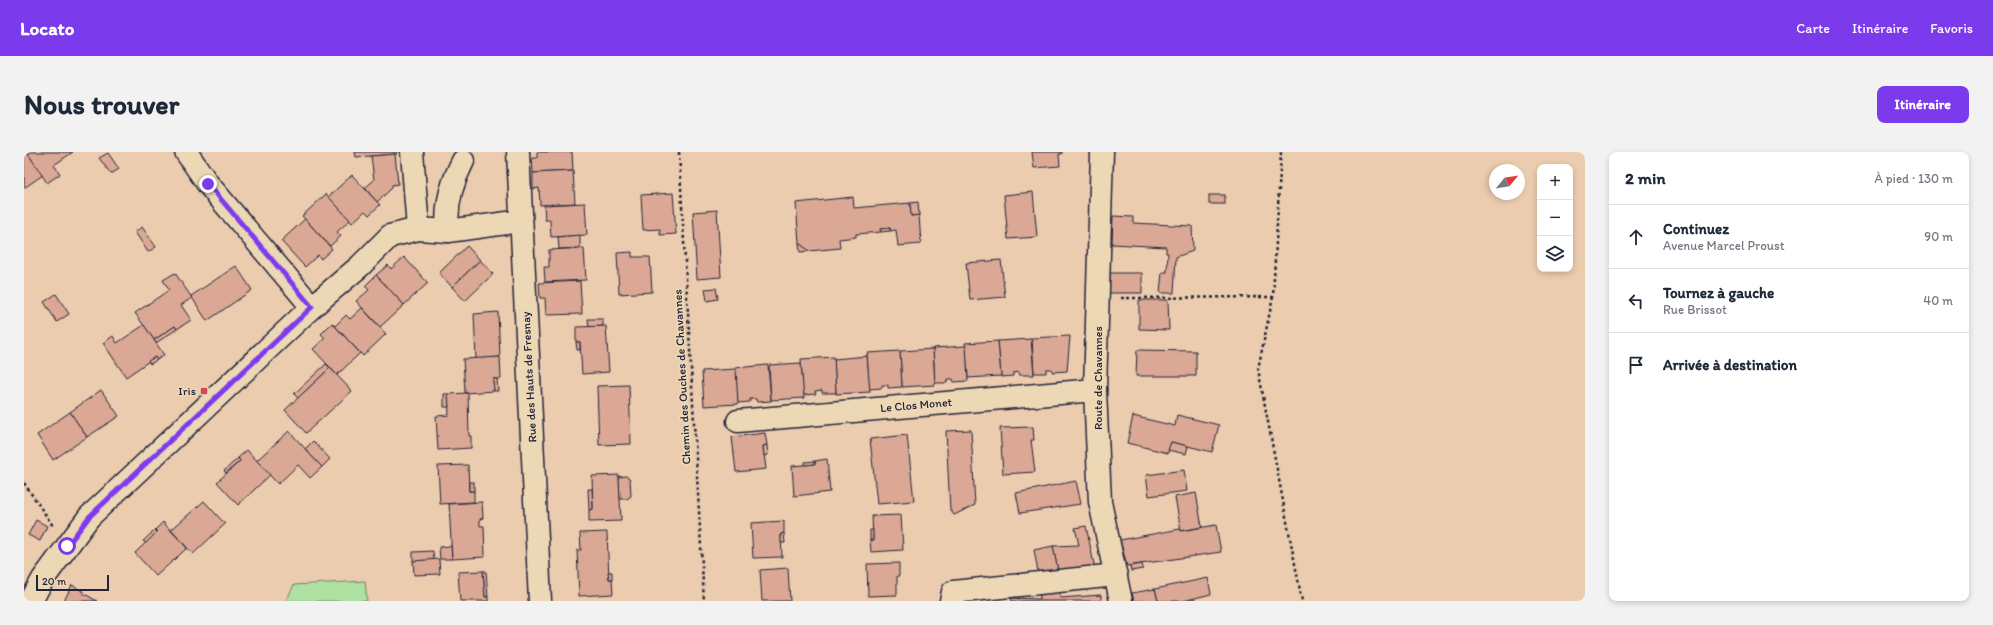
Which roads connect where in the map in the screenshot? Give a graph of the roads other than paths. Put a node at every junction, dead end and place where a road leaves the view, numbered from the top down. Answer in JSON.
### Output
{"nodes":[{"id":1,"x":186,"y":152,"type":"edge"},
{"id":2,"x":412,"y":152,"type":"edge"},
{"id":3,"x":518,"y":152,"type":"edge"},
{"id":4,"x":1102,"y":152,"type":"edge"},
{"id":5,"x":463,"y":161,"type":"dead end"},
{"id":6,"x":521,"y":221,"type":"junction"},
{"id":7,"x":418,"y":229,"type":"junction"},
{"id":8,"x":448,"y":231,"type":"junction"},
{"id":9,"x":312,"y":307,"type":"junction"},
{"id":10,"x":1095,"y":390,"type":"junction"},
{"id":11,"x":738,"y":421,"type":"dead end"},
{"id":12,"x":1116,"y":575,"type":"junction"},
{"id":13,"x":31,"y":601,"type":"edge"},
{"id":14,"x":540,"y":601,"type":"edge"},
{"id":15,"x":951,"y":601,"type":"edge"},
{"id":16,"x":1121,"y":601,"type":"edge"}],
"edges":[{"from":1,"to":9,"type":"street"},
{"from":2,"to":7,"type":"street"},
{"from":3,"to":6,"type":"street","name":"Rue des Hauts de Fresnay"},
{"from":4,"to":10,"type":"street","name":"Route de Chavannes"},
{"from":5,"to":8,"type":"street"},
{"from":6,"to":8,"type":"street"},
{"from":6,"to":14,"type":"street","name":"Rue des Hauts de Fresnay"},
{"from":7,"to":8,"type":"street"},
{"from":7,"to":9,"type":"street"},
{"from":9,"to":13,"type":"street"},
{"from":10,"to":11,"type":"street","name":"Le Clos Monet"},
{"from":10,"to":12,"type":"street","name":"Route de Chavannes"},
{"from":12,"to":15,"type":"street"},
{"from":12,"to":16,"type":"street","name":"Route de Chavannes"}]}
